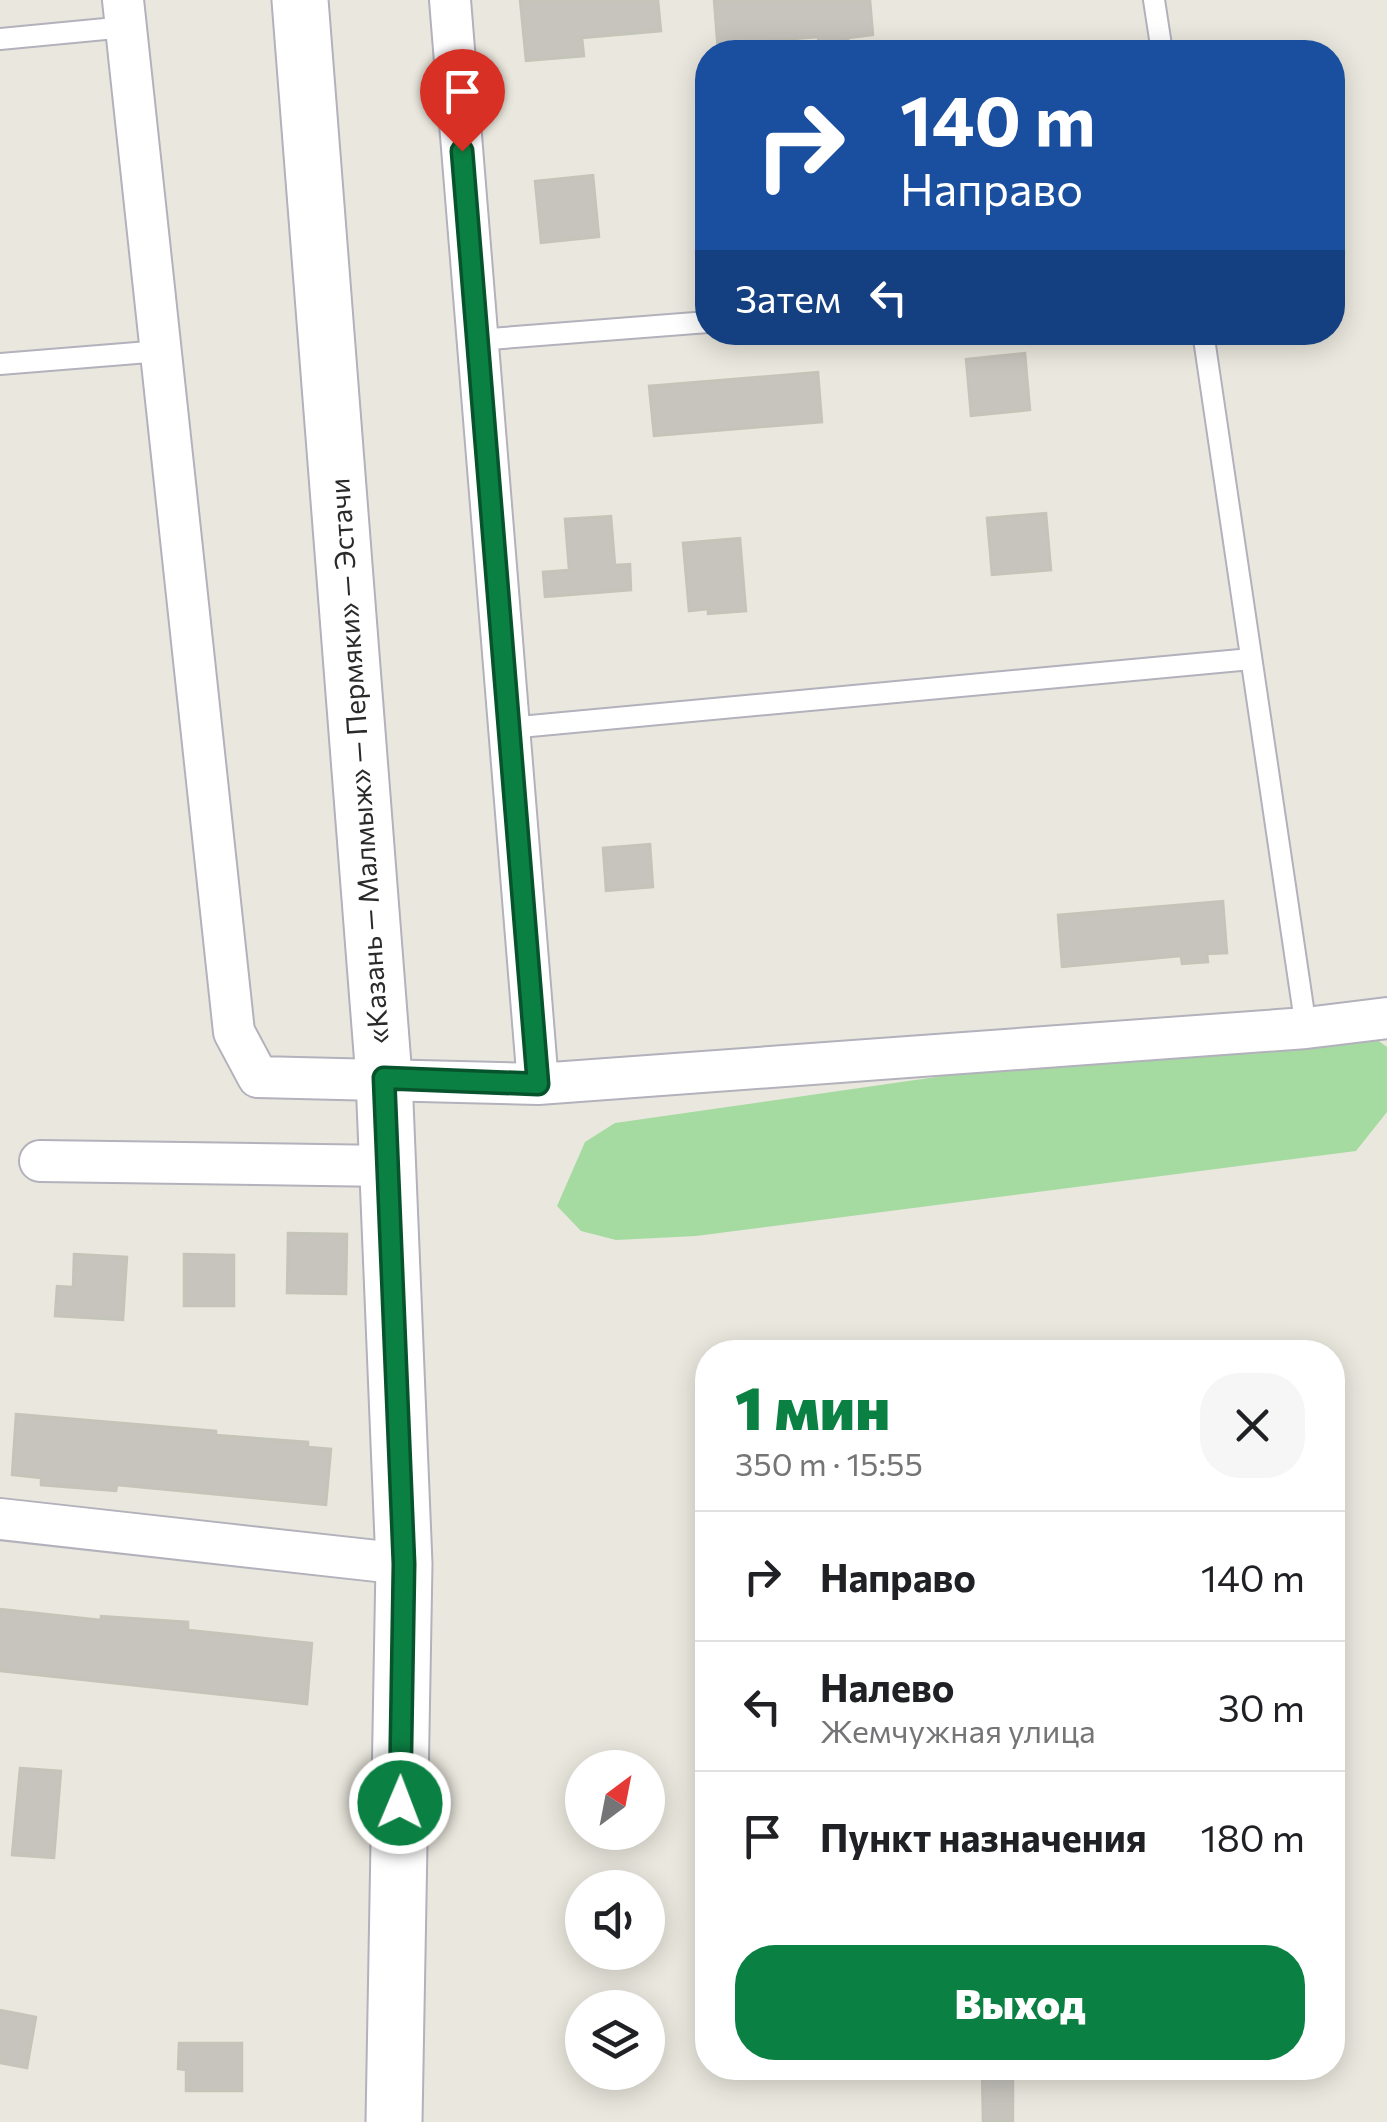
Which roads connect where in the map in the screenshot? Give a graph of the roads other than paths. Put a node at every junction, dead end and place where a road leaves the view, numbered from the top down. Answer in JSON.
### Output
{"nodes":[{"id":1,"x":300,"y":0,"type":"edge"},
{"id":2,"x":450,"y":0,"type":"edge"},
{"id":3,"x":1154,"y":0,"type":"edge"},
{"id":4,"x":124,"y":14,"type":"edge"},
{"id":5,"x":0,"y":39,"type":"edge"},
{"id":6,"x":1160,"y":40,"type":"edge"},
{"id":7,"x":695,"y":323,"type":"edge"},
{"id":8,"x":478,"y":340,"type":"junction"},
{"id":9,"x":1205,"y":345,"type":"edge"},
{"id":10,"x":161,"y":351,"type":"junction"},
{"id":11,"x":0,"y":364,"type":"edge"},
{"id":12,"x":1251,"y":659,"type":"junction"},
{"id":13,"x":509,"y":728,"type":"junction"},
{"id":14,"x":1387,"y":1018,"type":"edge"},
{"id":15,"x":1306,"y":1028,"type":"junction"},
{"id":16,"x":384,"y":1078,"type":"junction"},
{"id":17,"x":538,"y":1084,"type":"junction"},
{"id":18,"x":40,"y":1161,"type":"dead end"},
{"id":19,"x":388,"y":1166,"type":"junction"},
{"id":20,"x":0,"y":1519,"type":"edge"},
{"id":21,"x":404,"y":1564,"type":"junction"},
{"id":22,"x":394,"y":2122,"type":"edge"}],
"edges":[{"from":1,"to":16,"type":"street","name":"«Казань — Малмыж» — Пермяки» — Эстачи"},
{"from":2,"to":8,"type":"street"},
{"from":3,"to":6,"type":"lane"},
{"from":4,"to":5,"type":"lane"},
{"from":4,"to":10,"type":"street"},
{"from":7,"to":8,"type":"lane"},
{"from":8,"to":13,"type":"street"},
{"from":9,"to":12,"type":"lane"},
{"from":10,"to":11,"type":"lane"},
{"from":10,"to":16,"type":"street"},
{"from":12,"to":13,"type":"lane"},
{"from":12,"to":15,"type":"lane"},
{"from":13,"to":17,"type":"street"},
{"from":14,"to":15,"type":"street"},
{"from":15,"to":17,"type":"street"},
{"from":16,"to":17,"type":"street"},
{"from":16,"to":19,"type":"street","name":"«Казань — Малмыж» — Пермяки» — Эстачи"},
{"from":18,"to":19,"type":"street"},
{"from":19,"to":21,"type":"street","name":"«Казань — Малмыж» — Пермяки» — Эстачи"},
{"from":20,"to":21,"type":"street"},
{"from":21,"to":22,"type":"street","name":"«Казань — Малмыж» — Пермяки» — Эстачи"}]}
